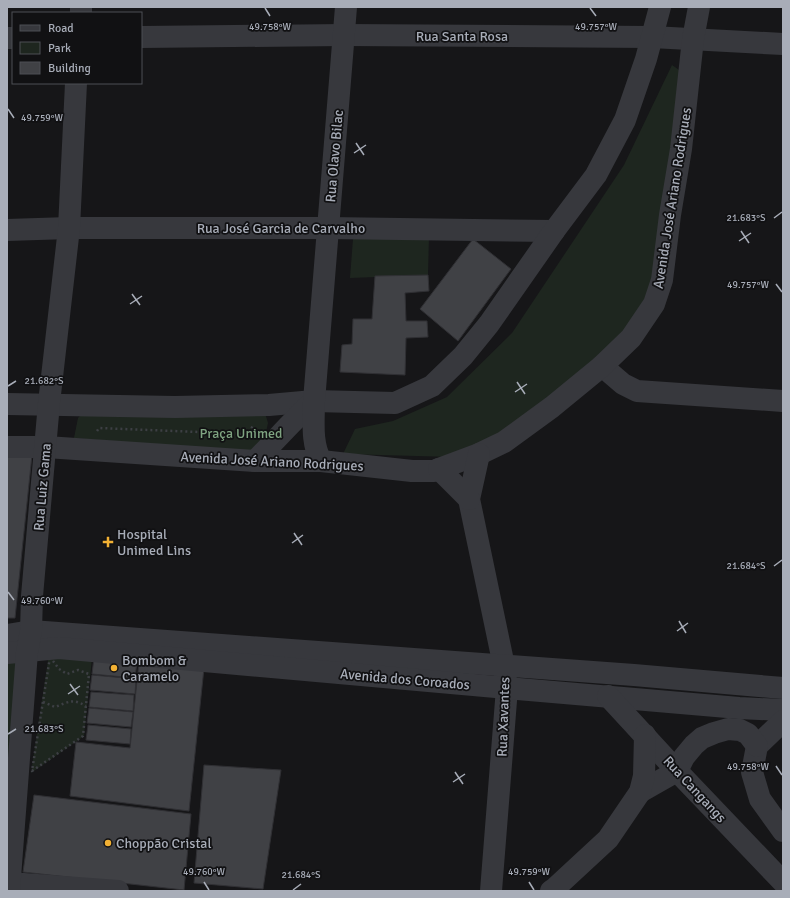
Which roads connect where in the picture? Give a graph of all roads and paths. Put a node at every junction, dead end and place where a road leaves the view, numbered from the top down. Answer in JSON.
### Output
{"nodes":[{"id":1,"x":346,"y":7,"type":"edge"},
{"id":2,"x":660,"y":7,"type":"edge"},
{"id":3,"x":699,"y":7,"type":"edge"},
{"id":4,"x":344,"y":35,"type":"junction"},
{"id":5,"x":142,"y":37,"type":"edge"},
{"id":6,"x":652,"y":37,"type":"junction"},
{"id":7,"x":693,"y":39,"type":"junction"},
{"id":8,"x":783,"y":44,"type":"edge"},
{"id":9,"x":76,"y":84,"type":"edge"},
{"id":10,"x":69,"y":228,"type":"junction"},
{"id":11,"x":328,"y":228,"type":"junction"},
{"id":12,"x":7,"y":230,"type":"edge"},
{"id":13,"x":554,"y":231,"type":"junction"},
{"id":14,"x":602,"y":366,"type":"junction"},
{"id":15,"x":314,"y":401,"type":"junction"},
{"id":16,"x":783,"y":401,"type":"edge"},
{"id":17,"x":50,"y":403,"type":"junction"},
{"id":18,"x":7,"y":404,"type":"edge"},
{"id":19,"x":175,"y":407,"type":"junction"},
{"id":20,"x":262,"y":413,"type":"junction"},
{"id":21,"x":173,"y":431,"type":"junction"},
{"id":22,"x":96,"y":434,"type":"dead end"},
{"id":23,"x":174,"y":438,"type":"dead end"},
{"id":24,"x":274,"y":442,"type":"junction"},
{"id":25,"x":7,"y":447,"type":"edge"},
{"id":26,"x":46,"y":447,"type":"junction"},
{"id":27,"x":479,"y":454,"type":"junction"},
{"id":28,"x":255,"y":461,"type":"junction"},
{"id":29,"x":321,"y":461,"type":"junction"},
{"id":30,"x":440,"y":469,"type":"junction"},
{"id":31,"x":469,"y":499,"type":"junction"},
{"id":32,"x":7,"y":635,"type":"edge"},
{"id":33,"x":22,"y":645,"type":"edge"},
{"id":34,"x":504,"y":666,"type":"junction"},
{"id":35,"x":507,"y":688,"type":"junction"},
{"id":36,"x":783,"y":688,"type":"edge"},
{"id":37,"x":608,"y":696,"type":"junction"},
{"id":38,"x":43,"y":702,"type":"junction"},
{"id":39,"x":86,"y":706,"type":"junction"},
{"id":40,"x":783,"y":710,"type":"edge"},
{"id":41,"x":783,"y":721,"type":"edge"},
{"id":42,"x":645,"y":735,"type":"junction"},
{"id":43,"x":757,"y":746,"type":"junction"},
{"id":44,"x":677,"y":771,"type":"junction"},
{"id":45,"x":640,"y":792,"type":"junction"},
{"id":46,"x":783,"y":831,"type":"edge"},
{"id":47,"x":779,"y":881,"type":"edge"},
{"id":48,"x":9,"y":887,"type":"edge"},
{"id":49,"x":118,"y":891,"type":"edge"},
{"id":50,"x":491,"y":891,"type":"edge"},
{"id":51,"x":551,"y":891,"type":"edge"}],
"edges":[{"from":1,"to":4,"type":"street","name":"Rua Olavo Bilac"},
{"from":2,"to":6,"type":"street"},
{"from":3,"to":7,"type":"street","name":"Avenida José Ariano Rodrigues"},
{"from":4,"to":5,"type":"street","name":"Rua Santa Rosa"},
{"from":4,"to":6,"type":"street","name":"Rua Santa Rosa"},
{"from":4,"to":11,"type":"street","name":"Rua Olavo Bilac"},
{"from":6,"to":7,"type":"street","name":"Rua Santa Rosa"},
{"from":6,"to":13,"type":"street"},
{"from":7,"to":8,"type":"street","name":"Rua Santa Rosa"},
{"from":7,"to":14,"type":"street","name":"Avenida José Ariano Rodrigues"},
{"from":9,"to":10,"type":"street","name":"Rua Luiz Gama"},
{"from":10,"to":11,"type":"street","name":"Rua José Garcia de Carvalho"},
{"from":10,"to":12,"type":"street","name":"Rua José Garcia de Carvalho"},
{"from":10,"to":17,"type":"street","name":"Rua Luiz Gama"},
{"from":11,"to":13,"type":"street","name":"Rua José Garcia de Carvalho"},
{"from":11,"to":15,"type":"street","name":"Rua Olavo Bilac"},
{"from":13,"to":15,"type":"street"},
{"from":14,"to":16,"type":"street"},
{"from":14,"to":27,"type":"street","name":"Avenida José Ariano Rodrigues"},
{"from":15,"to":20,"type":"street"},
{"from":15,"to":24,"type":"street"},
{"from":15,"to":29,"type":"street","name":"Rua Olavo Bilac"},
{"from":17,"to":18,"type":"street"},
{"from":17,"to":19,"type":"street"},
{"from":17,"to":26,"type":"street","name":"Rua Luiz Gama"},
{"from":19,"to":20,"type":"street"},
{"from":19,"to":21,"type":"path"},
{"from":20,"to":21,"type":"path"},
{"from":20,"to":24,"type":"street"},
{"from":21,"to":22,"type":"path"},
{"from":21,"to":23,"type":"path"},
{"from":24,"to":28,"type":"street"},
{"from":25,"to":26,"type":"street","name":"Avenida José Ariano Rodrigues"},
{"from":26,"to":28,"type":"street","name":"Avenida José Ariano Rodrigues"},
{"from":26,"to":33,"type":"street","name":"Rua Luiz Gama"},
{"from":27,"to":30,"type":"street","name":"Avenida José Ariano Rodrigues"},
{"from":27,"to":31,"type":"street","name":"Rua Xavantes"},
{"from":28,"to":29,"type":"street","name":"Avenida José Ariano Rodrigues"},
{"from":29,"to":30,"type":"street","name":"Avenida José Ariano Rodrigues"},
{"from":30,"to":31,"type":"street"},
{"from":31,"to":34,"type":"street","name":"Rua Xavantes"},
{"from":32,"to":33,"type":"street"},
{"from":33,"to":34,"type":"street","name":"Avenida dos Coroados"},
{"from":33,"to":35,"type":"street","name":"Avenida dos Coroados"},
{"from":33,"to":48,"type":"street","name":"Rua Luiz Gama"},
{"from":34,"to":35,"type":"street","name":"Rua Xavantes"},
{"from":34,"to":36,"type":"street","name":"Avenida dos Coroados"},
{"from":35,"to":37,"type":"street","name":"Avenida dos Coroados"},
{"from":35,"to":50,"type":"street","name":"Rua Xavantes"},
{"from":37,"to":40,"type":"street","name":"Avenida dos Coroados"},
{"from":37,"to":42,"type":"street","name":"Rua Cangangs"},
{"from":38,"to":39,"type":"path"},
{"from":38,"to":39,"type":"path"},
{"from":38,"to":39,"type":"path"},
{"from":41,"to":43,"type":"street"},
{"from":42,"to":44,"type":"street","name":"Rua Cangangs"},
{"from":42,"to":45,"type":"street"},
{"from":43,"to":44,"type":"street"},
{"from":43,"to":46,"type":"street"},
{"from":44,"to":45,"type":"street"},
{"from":44,"to":47,"type":"street","name":"Rua Cangangs"},
{"from":45,"to":51,"type":"street"},
{"from":48,"to":49,"type":"street"}]}
